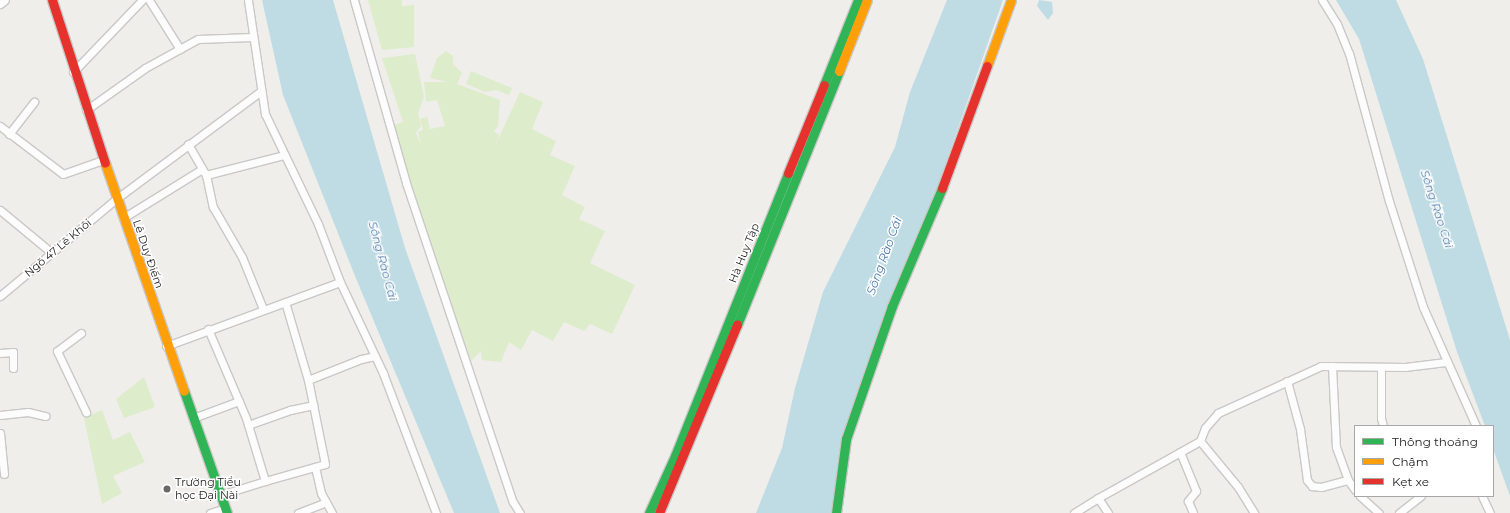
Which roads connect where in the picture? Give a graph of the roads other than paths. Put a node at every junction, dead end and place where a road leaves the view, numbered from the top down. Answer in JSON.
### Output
{"nodes":[{"id":1,"x":5,"y":0,"type":"edge"},
{"id":2,"x":52,"y":0,"type":"edge"},
{"id":3,"x":142,"y":0,"type":"edge"},
{"id":4,"x":149,"y":0,"type":"edge"},
{"id":5,"x":248,"y":0,"type":"edge"},
{"id":6,"x":354,"y":0,"type":"edge"},
{"id":7,"x":858,"y":0,"type":"edge"},
{"id":8,"x":867,"y":0,"type":"edge"},
{"id":9,"x":1011,"y":0,"type":"edge"},
{"id":10,"x":1322,"y":0,"type":"edge"},
{"id":11,"x":0,"y":4,"type":"edge"},
{"id":12,"x":252,"y":37,"type":"junction"},
{"id":13,"x":180,"y":49,"type":"junction"},
{"id":14,"x":73,"y":72,"type":"junction"},
{"id":15,"x":261,"y":91,"type":"junction"},
{"id":16,"x":34,"y":102,"type":"dead end"},
{"id":17,"x":86,"y":110,"type":"junction"},
{"id":18,"x":0,"y":126,"type":"edge"},
{"id":19,"x":9,"y":134,"type":"junction"},
{"id":20,"x":188,"y":144,"type":"junction"},
{"id":21,"x":284,"y":155,"type":"junction"},
{"id":22,"x":103,"y":160,"type":"junction"},
{"id":23,"x":204,"y":172,"type":"junction"},
{"id":24,"x":116,"y":199,"type":"junction"},
{"id":25,"x":0,"y":210,"type":"edge"},
{"id":26,"x":123,"y":218,"type":"junction"},
{"id":27,"x":52,"y":253,"type":"junction"},
{"id":28,"x":340,"y":282,"type":"junction"},
{"id":29,"x":0,"y":296,"type":"edge"},
{"id":30,"x":284,"y":302,"type":"junction"},
{"id":31,"x":263,"y":308,"type":"junction"},
{"id":32,"x":208,"y":329,"type":"junction"},
{"id":33,"x":82,"y":333,"type":"dead end"},
{"id":34,"x":166,"y":346,"type":"junction"},
{"id":35,"x":0,"y":353,"type":"edge"},
{"id":36,"x":375,"y":356,"type":"junction"},
{"id":37,"x":1446,"y":362,"type":"junction"},
{"id":38,"x":1332,"y":366,"type":"junction"},
{"id":39,"x":1381,"y":367,"type":"junction"},
{"id":40,"x":13,"y":368,"type":"dead end"},
{"id":41,"x":308,"y":380,"type":"junction"},
{"id":42,"x":1287,"y":381,"type":"junction"},
{"id":43,"x":239,"y":401,"type":"junction"},
{"id":44,"x":312,"y":405,"type":"junction"},
{"id":45,"x":86,"y":412,"type":"dead end"},
{"id":46,"x":0,"y":415,"type":"edge"},
{"id":47,"x":46,"y":416,"type":"dead end"},
{"id":48,"x":193,"y":418,"type":"junction"},
{"id":49,"x":248,"y":425,"type":"junction"},
{"id":50,"x":1383,"y":425,"type":"edge"},
{"id":51,"x":1476,"y":425,"type":"edge"},
{"id":52,"x":0,"y":433,"type":"edge"},
{"id":53,"x":1200,"y":440,"type":"junction"},
{"id":54,"x":1180,"y":452,"type":"junction"},
{"id":55,"x":315,"y":467,"type":"junction"},
{"id":56,"x":4,"y":474,"type":"dead end"},
{"id":57,"x":1348,"y":480,"type":"junction"},
{"id":58,"x":265,"y":481,"type":"junction"},
{"id":59,"x":1354,"y":489,"type":"edge"},
{"id":60,"x":220,"y":495,"type":"junction"},
{"id":61,"x":1361,"y":497,"type":"edge"},
{"id":62,"x":1419,"y":497,"type":"edge"},
{"id":63,"x":1482,"y":497,"type":"edge"},
{"id":64,"x":1098,"y":498,"type":"junction"},
{"id":65,"x":326,"y":502,"type":"junction"},
{"id":66,"x":226,"y":510,"type":"edge"},
{"id":67,"x":210,"y":513,"type":"edge"},
{"id":68,"x":298,"y":513,"type":"edge"},
{"id":69,"x":332,"y":513,"type":"edge"},
{"id":70,"x":436,"y":513,"type":"edge"},
{"id":71,"x":520,"y":513,"type":"edge"},
{"id":72,"x":650,"y":513,"type":"edge"},
{"id":73,"x":659,"y":513,"type":"edge"},
{"id":74,"x":836,"y":513,"type":"edge"},
{"id":75,"x":1074,"y":513,"type":"edge"},
{"id":76,"x":1108,"y":513,"type":"edge"},
{"id":77,"x":1193,"y":513,"type":"edge"},
{"id":78,"x":1254,"y":513,"type":"edge"},
{"id":79,"x":1379,"y":513,"type":"edge"},
{"id":80,"x":1399,"y":513,"type":"edge"},
{"id":81,"x":1490,"y":513,"type":"edge"}],
"edges":[{"from":1,"to":11,"type":"street"},
{"from":2,"to":14,"type":"main road","name":"Lê Duy Điếm"},
{"from":3,"to":14,"type":"street"},
{"from":4,"to":13,"type":"street"},
{"from":5,"to":12,"type":"street"},
{"from":6,"to":71,"type":"street"},
{"from":7,"to":72,"type":"main road","name":"Hà Huy Tập"},
{"from":8,"to":73,"type":"main road","name":"Hà Huy Tập"},
{"from":9,"to":74,"type":"main road"},
{"from":10,"to":37,"type":"street"},
{"from":12,"to":13,"type":"street"},
{"from":12,"to":15,"type":"street"},
{"from":13,"to":17,"type":"street"},
{"from":14,"to":17,"type":"main road","name":"Lê Duy Điếm"},
{"from":15,"to":20,"type":"street","name":"Ngõ 47 Lê Khôi"},
{"from":15,"to":21,"type":"street"},
{"from":16,"to":19,"type":"street"},
{"from":17,"to":22,"type":"main road","name":"Lê Duy Điếm"},
{"from":18,"to":19,"type":"street"},
{"from":19,"to":22,"type":"street"},
{"from":20,"to":23,"type":"street"},
{"from":20,"to":24,"type":"street","name":"Ngõ 47 Lê Khôi"},
{"from":21,"to":23,"type":"street"},
{"from":21,"to":28,"type":"street"},
{"from":22,"to":24,"type":"main road","name":"Lê Duy Điếm"},
{"from":23,"to":26,"type":"street"},
{"from":23,"to":31,"type":"street"},
{"from":24,"to":26,"type":"main road","name":"Lê Duy Điếm"},
{"from":24,"to":27,"type":"street","name":"Ngõ 47 Lê Khôi"},
{"from":25,"to":27,"type":"street"},
{"from":26,"to":34,"type":"main road","name":"Lê Duy Điếm"},
{"from":27,"to":29,"type":"street","name":"Ngõ 47 Lê Khôi"},
{"from":28,"to":30,"type":"street"},
{"from":28,"to":36,"type":"street"},
{"from":30,"to":31,"type":"street"},
{"from":30,"to":41,"type":"street"},
{"from":31,"to":32,"type":"street"},
{"from":32,"to":34,"type":"street"},
{"from":32,"to":43,"type":"street"},
{"from":33,"to":45,"type":"street"},
{"from":34,"to":48,"type":"main road","name":"Lê Duy Điếm"},
{"from":35,"to":40,"type":"street"},
{"from":36,"to":41,"type":"street"},
{"from":36,"to":70,"type":"street"},
{"from":37,"to":39,"type":"street"},
{"from":37,"to":51,"type":"street"},
{"from":38,"to":39,"type":"street"},
{"from":38,"to":42,"type":"street"},
{"from":38,"to":57,"type":"street"},
{"from":39,"to":50,"type":"street"},
{"from":41,"to":44,"type":"street"},
{"from":42,"to":53,"type":"street"},
{"from":42,"to":57,"type":"street"},
{"from":43,"to":48,"type":"street"},
{"from":43,"to":49,"type":"street"},
{"from":44,"to":49,"type":"street"},
{"from":44,"to":55,"type":"street"},
{"from":46,"to":47,"type":"street"},
{"from":48,"to":60,"type":"main road","name":"Lê Duy Điếm"},
{"from":49,"to":58,"type":"street"},
{"from":52,"to":56,"type":"street"},
{"from":53,"to":54,"type":"street"},
{"from":53,"to":78,"type":"street"},
{"from":54,"to":64,"type":"street"},
{"from":54,"to":77,"type":"street"},
{"from":55,"to":58,"type":"street"},
{"from":55,"to":65,"type":"street"},
{"from":57,"to":59,"type":"street"},
{"from":58,"to":60,"type":"street"},
{"from":60,"to":66,"type":"main road","name":"Lê Duy Điếm"},
{"from":61,"to":79,"type":"street"},
{"from":62,"to":80,"type":"street"},
{"from":63,"to":81,"type":"street"},
{"from":64,"to":75,"type":"street"},
{"from":64,"to":76,"type":"street"},
{"from":65,"to":68,"type":"street"},
{"from":65,"to":69,"type":"street"},
{"from":66,"to":67,"type":"street"}]}
